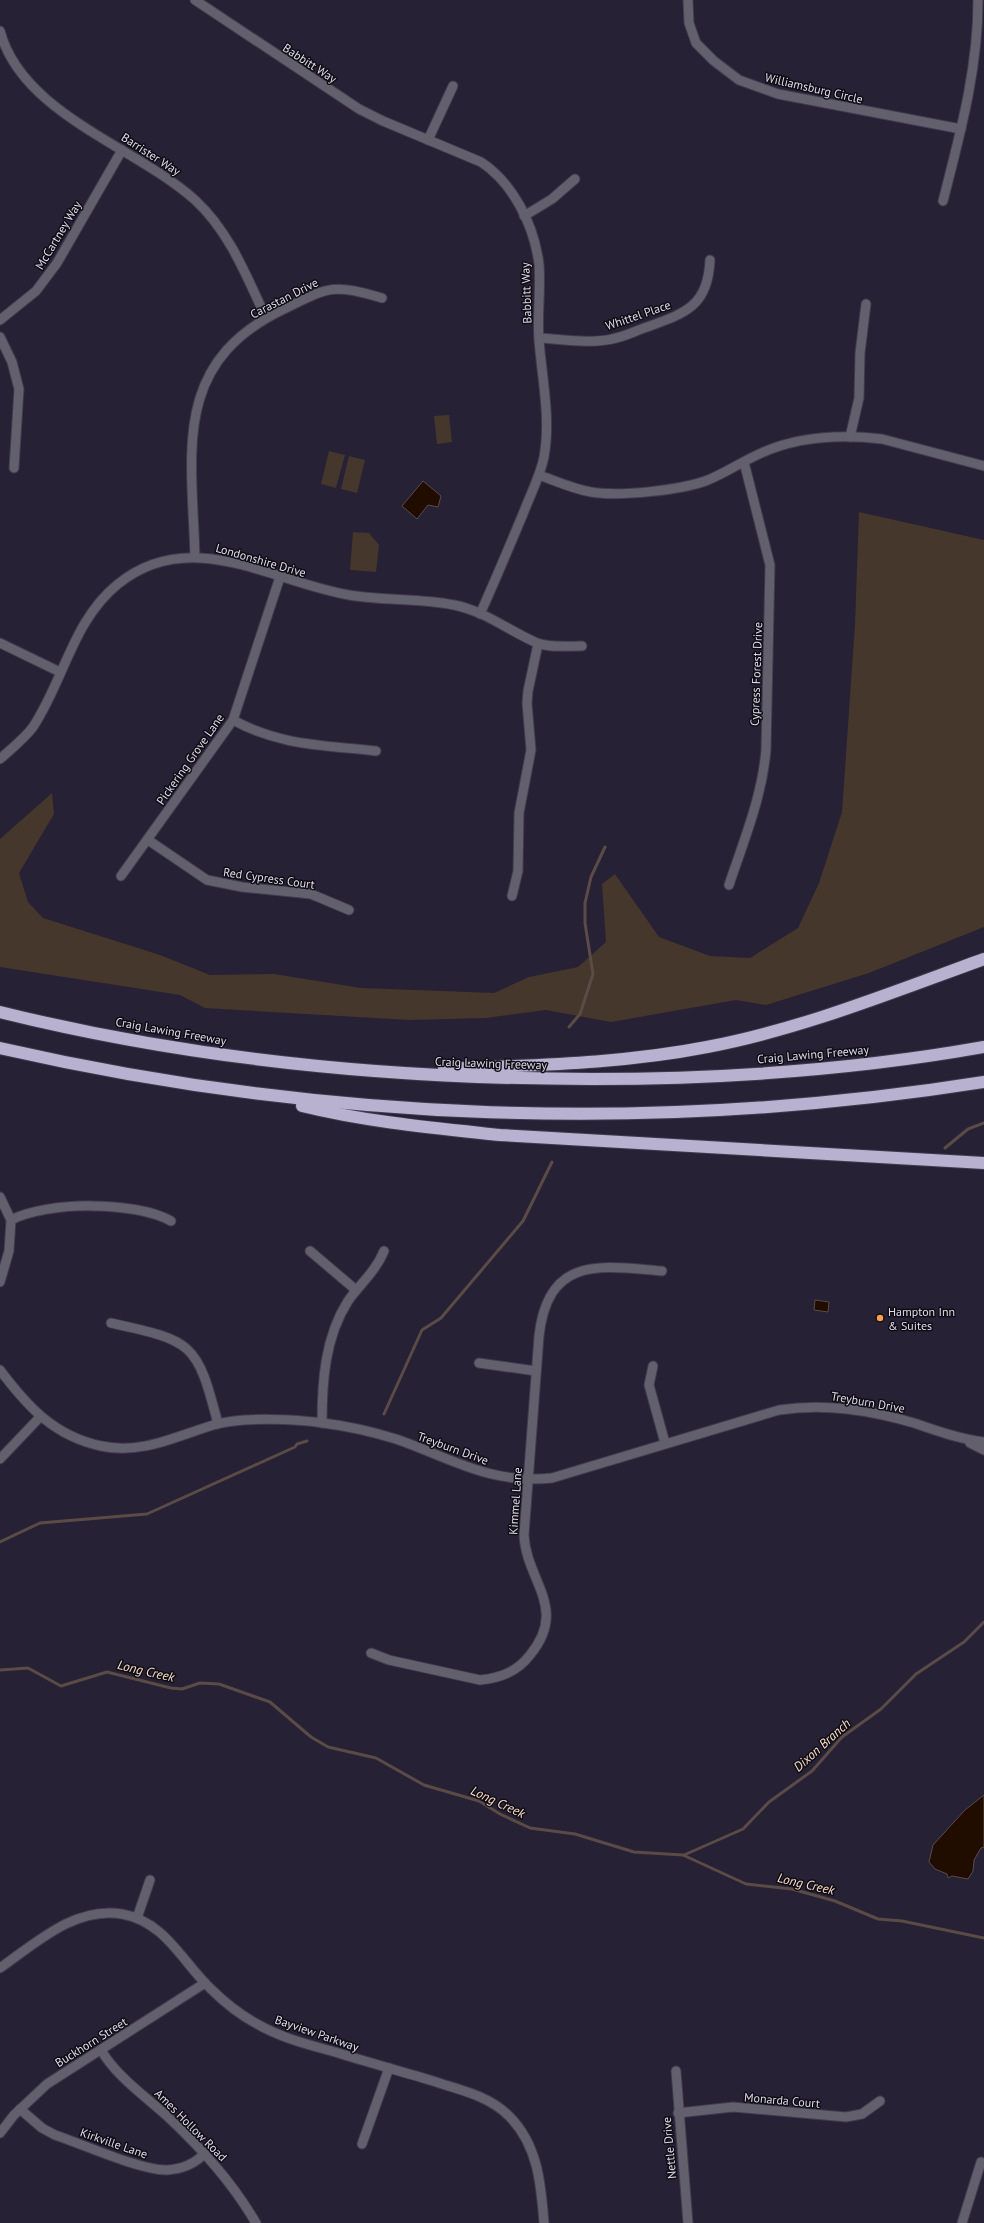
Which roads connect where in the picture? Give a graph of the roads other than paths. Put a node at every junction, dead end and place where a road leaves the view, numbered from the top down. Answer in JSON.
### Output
{"nodes":[{"id":1,"x":196,"y":0,"type":"edge"},
{"id":2,"x":688,"y":0,"type":"edge"},
{"id":3,"x":978,"y":0,"type":"edge"},
{"id":4,"x":0,"y":31,"type":"edge"},
{"id":5,"x":453,"y":86,"type":"dead end"},
{"id":6,"x":961,"y":129,"type":"junction"},
{"id":7,"x":428,"y":140,"type":"junction"},
{"id":8,"x":122,"y":150,"type":"junction"},
{"id":9,"x":575,"y":179,"type":"dead end"},
{"id":10,"x":943,"y":201,"type":"dead end"},
{"id":11,"x":524,"y":216,"type":"junction"},
{"id":12,"x":710,"y":260,"type":"dead end"},
{"id":13,"x":382,"y":298,"type":"dead end"},
{"id":14,"x":866,"y":304,"type":"dead end"},
{"id":15,"x":266,"y":318,"type":"junction"},
{"id":16,"x":0,"y":320,"type":"edge"},
{"id":17,"x":0,"y":337,"type":"edge"},
{"id":18,"x":539,"y":338,"type":"junction"},
{"id":19,"x":850,"y":437,"type":"junction"},
{"id":20,"x":744,"y":462,"type":"junction"},
{"id":21,"x":984,"y":466,"type":"edge"},
{"id":22,"x":14,"y":468,"type":"dead end"},
{"id":23,"x":539,"y":475,"type":"junction"},
{"id":24,"x":194,"y":557,"type":"junction"},
{"id":25,"x":280,"y":577,"type":"junction"},
{"id":26,"x":480,"y":614,"type":"junction"},
{"id":27,"x":0,"y":643,"type":"edge"},
{"id":28,"x":538,"y":644,"type":"junction"},
{"id":29,"x":582,"y":646,"type":"dead end"},
{"id":30,"x":60,"y":672,"type":"junction"},
{"id":31,"x":233,"y":720,"type":"junction"},
{"id":32,"x":376,"y":751,"type":"dead end"},
{"id":33,"x":0,"y":759,"type":"edge"},
{"id":34,"x":148,"y":840,"type":"junction"},
{"id":35,"x":121,"y":876,"type":"dead end"},
{"id":36,"x":729,"y":885,"type":"dead end"},
{"id":37,"x":512,"y":896,"type":"dead end"},
{"id":38,"x":349,"y":910,"type":"dead end"},
{"id":39,"x":984,"y":959,"type":"edge"},
{"id":40,"x":0,"y":1012,"type":"edge"},
{"id":41,"x":984,"y":1047,"type":"edge"},
{"id":42,"x":0,"y":1048,"type":"edge"},
{"id":43,"x":385,"y":1072,"type":"junction"},
{"id":44,"x":984,"y":1082,"type":"edge"},
{"id":45,"x":260,"y":1095,"type":"junction"},
{"id":46,"x":984,"y":1163,"type":"edge"},
{"id":47,"x":0,"y":1197,"type":"edge"},
{"id":48,"x":11,"y":1220,"type":"junction"},
{"id":49,"x":171,"y":1221,"type":"dead end"},
{"id":50,"x":310,"y":1251,"type":"dead end"},
{"id":51,"x":384,"y":1251,"type":"dead end"},
{"id":52,"x":662,"y":1271,"type":"dead end"},
{"id":53,"x":0,"y":1282,"type":"edge"},
{"id":54,"x":356,"y":1290,"type":"junction"},
{"id":55,"x":111,"y":1323,"type":"dead end"},
{"id":56,"x":479,"y":1363,"type":"dead end"},
{"id":57,"x":653,"y":1366,"type":"dead end"},
{"id":58,"x":0,"y":1370,"type":"edge"},
{"id":59,"x":536,"y":1371,"type":"junction"},
{"id":60,"x":40,"y":1417,"type":"junction"},
{"id":61,"x":322,"y":1423,"type":"junction"},
{"id":62,"x":218,"y":1424,"type":"junction"},
{"id":63,"x":966,"y":1440,"type":"junction"},
{"id":64,"x":984,"y":1442,"type":"edge"},
{"id":65,"x":665,"y":1443,"type":"junction"},
{"id":66,"x":984,"y":1450,"type":"edge"},
{"id":67,"x":0,"y":1459,"type":"edge"},
{"id":68,"x":529,"y":1480,"type":"junction"},
{"id":69,"x":371,"y":1653,"type":"dead end"},
{"id":70,"x":150,"y":1880,"type":"dead end"},
{"id":71,"x":137,"y":1918,"type":"junction"},
{"id":72,"x":0,"y":1968,"type":"edge"},
{"id":73,"x":205,"y":1983,"type":"junction"},
{"id":74,"x":101,"y":2050,"type":"junction"},
{"id":75,"x":389,"y":2068,"type":"junction"},
{"id":76,"x":676,"y":2071,"type":"dead end"},
{"id":77,"x":880,"y":2102,"type":"dead end"},
{"id":78,"x":20,"y":2109,"type":"junction"},
{"id":79,"x":678,"y":2113,"type":"junction"},
{"id":80,"x":0,"y":2133,"type":"edge"},
{"id":81,"x":362,"y":2144,"type":"dead end"},
{"id":82,"x":205,"y":2153,"type":"junction"},
{"id":83,"x":981,"y":2162,"type":"dead end"},
{"id":84,"x":256,"y":2223,"type":"edge"},
{"id":85,"x":544,"y":2223,"type":"edge"},
{"id":86,"x":688,"y":2223,"type":"edge"},
{"id":87,"x":962,"y":2223,"type":"edge"}],
"edges":[{"from":1,"to":7,"type":"street","name":"Babbitt Way"},
{"from":2,"to":6,"type":"street","name":"Williamsburg Circle"},
{"from":3,"to":6,"type":"street"},
{"from":4,"to":8,"type":"street","name":"Barrister Way"},
{"from":5,"to":7,"type":"street"},
{"from":6,"to":10,"type":"street"},
{"from":7,"to":11,"type":"street","name":"Babbitt Way"},
{"from":8,"to":15,"type":"street","name":"Barrister Way"},
{"from":8,"to":16,"type":"street","name":"McCartney Way"},
{"from":9,"to":11,"type":"street"},
{"from":11,"to":18,"type":"street","name":"Babbitt Way"},
{"from":12,"to":18,"type":"street","name":"Whittel Place"},
{"from":13,"to":15,"type":"street","name":"Carastan Drive"},
{"from":14,"to":19,"type":"street"},
{"from":15,"to":24,"type":"street","name":"Carastan Drive"},
{"from":17,"to":22,"type":"street"},
{"from":18,"to":23,"type":"street","name":"Babbitt Way"},
{"from":19,"to":20,"type":"street"},
{"from":19,"to":21,"type":"street"},
{"from":20,"to":23,"type":"street"},
{"from":20,"to":36,"type":"street","name":"Cypress Forest Drive"},
{"from":23,"to":26,"type":"street","name":"Babbitt Way"},
{"from":24,"to":25,"type":"street","name":"Londonshire Drive"},
{"from":24,"to":30,"type":"street","name":"Londonshire Drive"},
{"from":25,"to":26,"type":"street","name":"Londonshire Drive"},
{"from":25,"to":31,"type":"street","name":"Pickering Grove Lane"},
{"from":26,"to":28,"type":"street","name":"Londonshire Drive"},
{"from":27,"to":30,"type":"street"},
{"from":28,"to":29,"type":"street","name":"Londonshire Drive"},
{"from":28,"to":37,"type":"street"},
{"from":30,"to":33,"type":"street","name":"Londonshire Drive"},
{"from":31,"to":32,"type":"street"},
{"from":31,"to":34,"type":"street","name":"Pickering Grove Lane"},
{"from":34,"to":35,"type":"street","name":"Pickering Grove Lane"},
{"from":34,"to":38,"type":"street","name":"Red Cypress Court"},
{"from":39,"to":43,"type":"highway"},
{"from":40,"to":43,"type":"highway","name":"Craig Lawing Freeway"},
{"from":41,"to":43,"type":"highway","name":"Craig Lawing Freeway"},
{"from":42,"to":45,"type":"highway"},
{"from":44,"to":45,"type":"highway"},
{"from":45,"to":46,"type":"highway"},
{"from":47,"to":48,"type":"street"},
{"from":48,"to":49,"type":"street"},
{"from":48,"to":53,"type":"street"},
{"from":50,"to":54,"type":"street"},
{"from":51,"to":54,"type":"street"},
{"from":52,"to":59,"type":"street","name":"Kimmel Lane"},
{"from":54,"to":61,"type":"street"},
{"from":55,"to":62,"type":"street"},
{"from":56,"to":59,"type":"street"},
{"from":57,"to":65,"type":"street"},
{"from":58,"to":60,"type":"street","name":"Treyburn Drive"},
{"from":59,"to":68,"type":"street","name":"Kimmel Lane"},
{"from":60,"to":62,"type":"street","name":"Treyburn Drive"},
{"from":60,"to":67,"type":"street"},
{"from":61,"to":62,"type":"street","name":"Treyburn Drive"},
{"from":61,"to":68,"type":"street","name":"Treyburn Drive"},
{"from":63,"to":64,"type":"street","name":"Treyburn Drive"},
{"from":63,"to":65,"type":"street","name":"Treyburn Drive"},
{"from":63,"to":66,"type":"street","name":"Treyburn Drive"},
{"from":65,"to":68,"type":"street","name":"Treyburn Drive"},
{"from":68,"to":69,"type":"street","name":"Kimmel Lane"},
{"from":70,"to":71,"type":"street"},
{"from":71,"to":72,"type":"street","name":"Bayview Parkway"},
{"from":71,"to":73,"type":"street","name":"Bayview Parkway"},
{"from":73,"to":74,"type":"street","name":"Buckhorn Street"},
{"from":73,"to":75,"type":"street","name":"Bayview Parkway"},
{"from":74,"to":78,"type":"street","name":"Buckhorn Street"},
{"from":74,"to":82,"type":"street","name":"Ames Hollow Road"},
{"from":75,"to":81,"type":"street"},
{"from":75,"to":85,"type":"street","name":"Bayview Parkway"},
{"from":76,"to":79,"type":"street","name":"Nettle Drive"},
{"from":77,"to":79,"type":"street","name":"Monarda Court"},
{"from":78,"to":80,"type":"street","name":"Buckhorn Street"},
{"from":78,"to":82,"type":"street","name":"Kirkville Lane"},
{"from":79,"to":86,"type":"street","name":"Nettle Drive"},
{"from":82,"to":84,"type":"street","name":"Ames Hollow Road"},
{"from":83,"to":87,"type":"street"}]}
